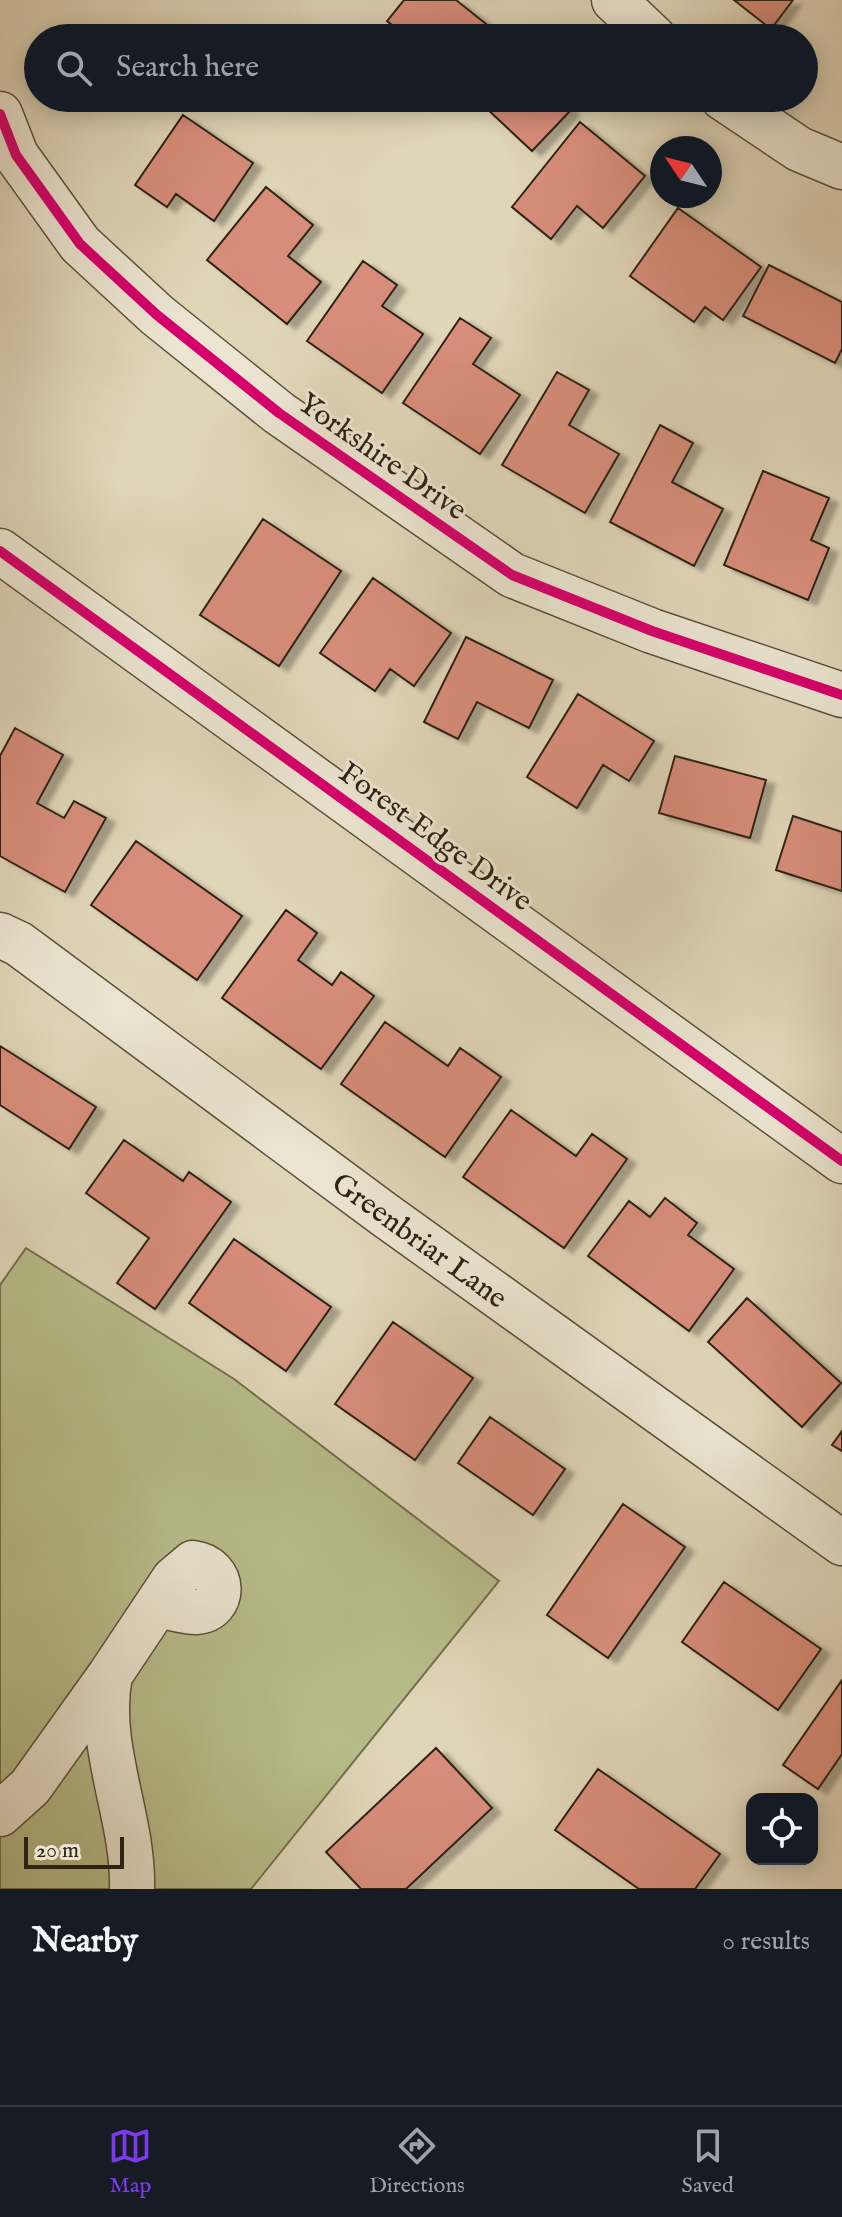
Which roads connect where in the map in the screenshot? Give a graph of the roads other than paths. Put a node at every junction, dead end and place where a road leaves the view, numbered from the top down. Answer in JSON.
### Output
{"nodes":[{"id":1,"x":614,"y":0,"type":"edge"},
{"id":2,"x":639,"y":24,"type":"edge"},
{"id":3,"x":744,"y":112,"type":"edge"},
{"id":4,"x":0,"y":114,"type":"edge"},
{"id":5,"x":842,"y":167,"type":"edge"},
{"id":6,"x":0,"y":551,"type":"edge"},
{"id":7,"x":842,"y":695,"type":"edge"},
{"id":8,"x":0,"y":935,"type":"edge"},
{"id":9,"x":842,"y":1161,"type":"edge"},
{"id":10,"x":842,"y":1543,"type":"edge"},
{"id":11,"x":158,"y":1605,"type":"dead end"},
{"id":12,"x":110,"y":1675,"type":"junction"},
{"id":13,"x":0,"y":1814,"type":"edge"},
{"id":14,"x":132,"y":1889,"type":"edge"}],
"edges":[{"from":1,"to":2,"type":"street"},
{"from":3,"to":5,"type":"street"},
{"from":4,"to":7,"type":"street","name":"Yorkshire Drive"},
{"from":6,"to":9,"type":"street","name":"Forest Edge Drive"},
{"from":8,"to":10,"type":"street","name":"Greenbriar Lane"},
{"from":11,"to":12,"type":"street"},
{"from":12,"to":13,"type":"street"},
{"from":12,"to":14,"type":"street"}]}
